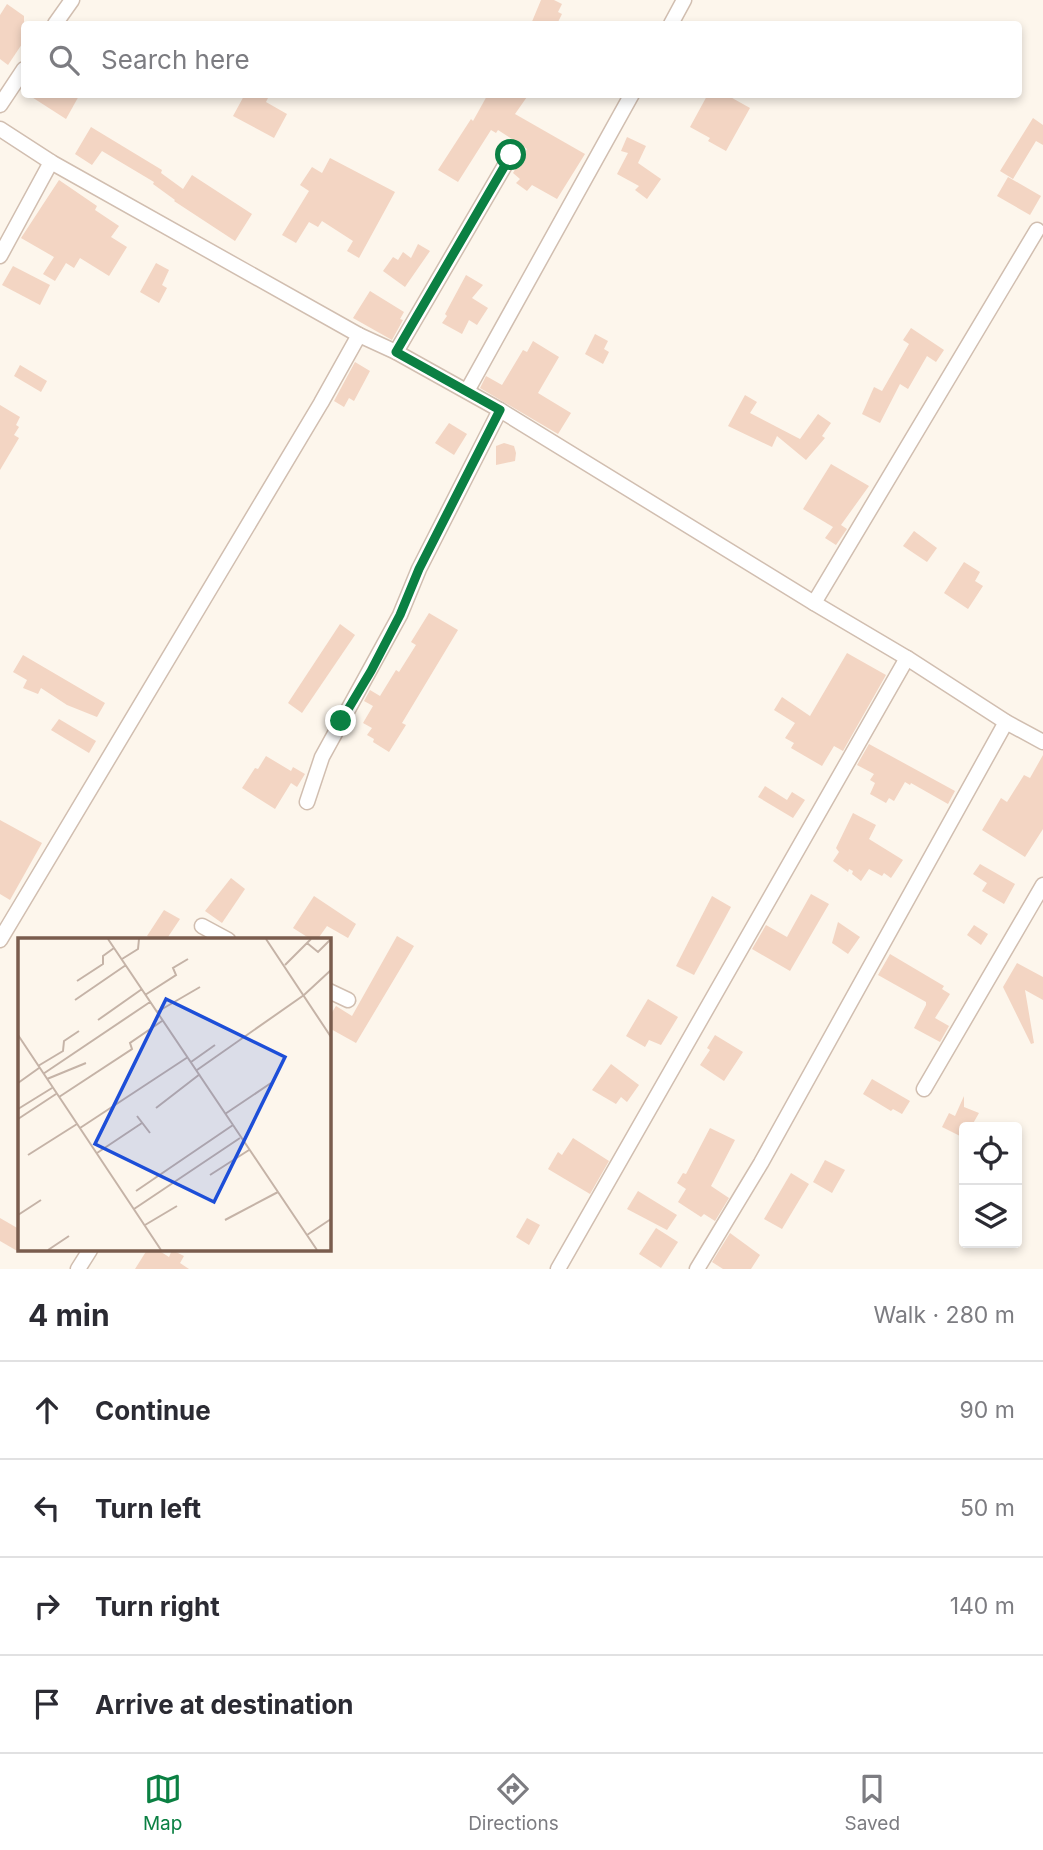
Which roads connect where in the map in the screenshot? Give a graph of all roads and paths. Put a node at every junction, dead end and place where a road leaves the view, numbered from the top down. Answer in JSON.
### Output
{"nodes":[{"id":1,"x":72,"y":0,"type":"edge"},
{"id":2,"x":684,"y":0,"type":"edge"},
{"id":3,"x":57,"y":21,"type":"edge"},
{"id":4,"x":673,"y":21,"type":"edge"},
{"id":5,"x":21,"y":74,"type":"edge"},
{"id":6,"x":630,"y":98,"type":"edge"},
{"id":7,"x":0,"y":105,"type":"edge"},
{"id":8,"x":0,"y":129,"type":"edge"},
{"id":9,"x":511,"y":155,"type":"dead end"},
{"id":10,"x":51,"y":162,"type":"junction"},
{"id":11,"x":1037,"y":230,"type":"dead end"},
{"id":12,"x":0,"y":256,"type":"edge"},
{"id":13,"x":359,"y":335,"type":"junction"},
{"id":14,"x":396,"y":352,"type":"junction"},
{"id":15,"x":467,"y":391,"type":"junction"},
{"id":16,"x":500,"y":410,"type":"junction"},
{"id":17,"x":814,"y":603,"type":"junction"},
{"id":18,"x":907,"y":658,"type":"junction"},
{"id":19,"x":1006,"y":722,"type":"junction"},
{"id":20,"x":1043,"y":742,"type":"edge"},
{"id":21,"x":307,"y":802,"type":"dead end"},
{"id":22,"x":1043,"y":885,"type":"edge"},
{"id":23,"x":202,"y":926,"type":"dead end"},
{"id":24,"x":224,"y":938,"type":"edge"},
{"id":25,"x":0,"y":940,"type":"edge"},
{"id":26,"x":331,"y":992,"type":"edge"},
{"id":27,"x":348,"y":1000,"type":"dead end"},
{"id":28,"x":924,"y":1089,"type":"dead end"},
{"id":29,"x":89,"y":1252,"type":"edge"},
{"id":30,"x":78,"y":1269,"type":"edge"},
{"id":31,"x":558,"y":1269,"type":"edge"},
{"id":32,"x":697,"y":1269,"type":"edge"}],
"edges":[{"from":1,"to":3,"type":"street"},
{"from":2,"to":4,"type":"street"},
{"from":5,"to":7,"type":"street"},
{"from":6,"to":15,"type":"street"},
{"from":8,"to":10,"type":"street"},
{"from":9,"to":14,"type":"street"},
{"from":10,"to":12,"type":"street"},
{"from":10,"to":13,"type":"street"},
{"from":11,"to":17,"type":"street"},
{"from":13,"to":14,"type":"street"},
{"from":13,"to":25,"type":"street"},
{"from":14,"to":15,"type":"street"},
{"from":15,"to":16,"type":"street"},
{"from":16,"to":17,"type":"street"},
{"from":16,"to":21,"type":"street"},
{"from":17,"to":18,"type":"street"},
{"from":18,"to":19,"type":"street"},
{"from":18,"to":31,"type":"street"},
{"from":19,"to":20,"type":"street"},
{"from":19,"to":32,"type":"street"},
{"from":22,"to":28,"type":"street"},
{"from":23,"to":24,"type":"street"},
{"from":26,"to":27,"type":"street"},
{"from":29,"to":30,"type":"street"}]}
